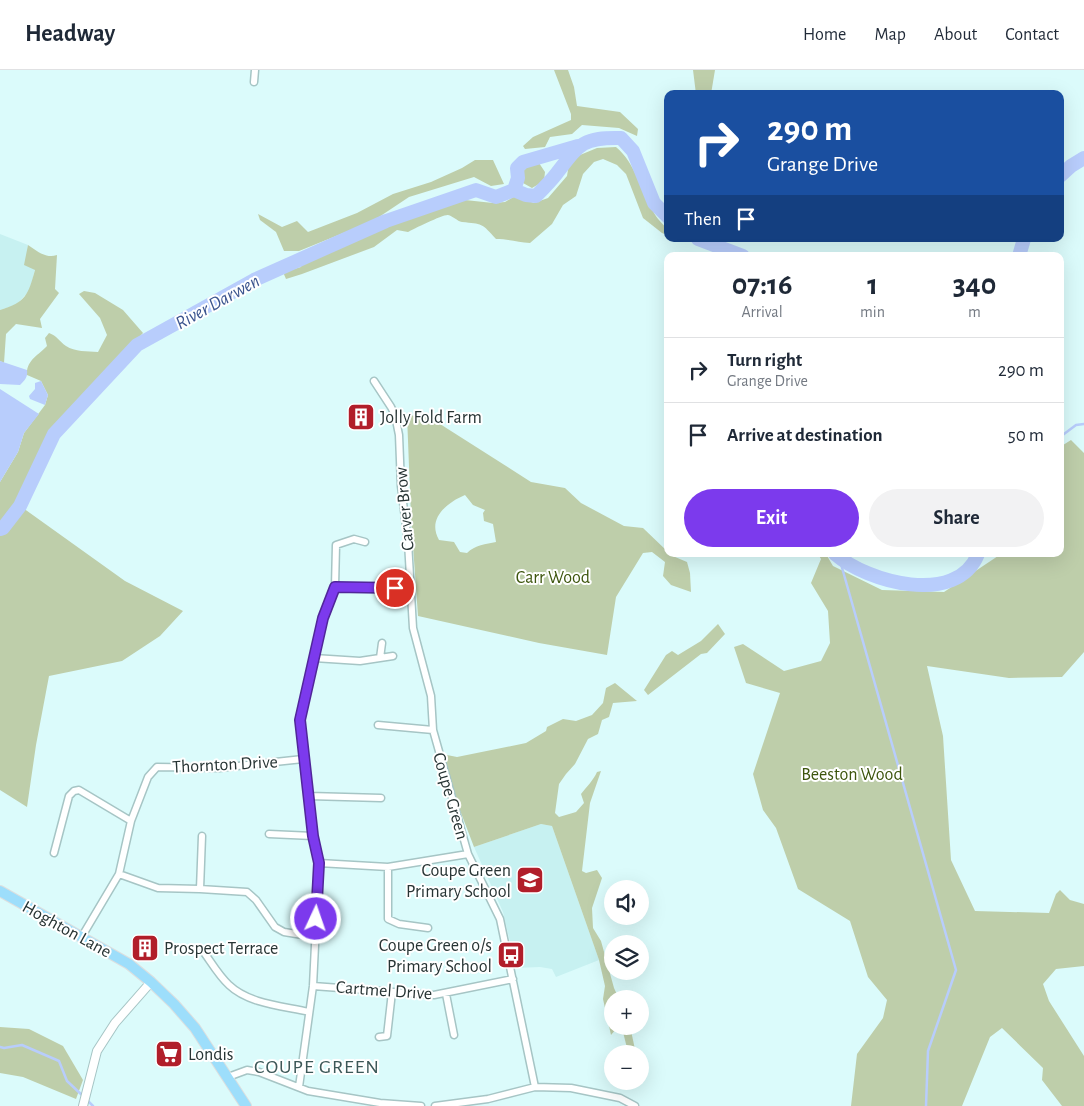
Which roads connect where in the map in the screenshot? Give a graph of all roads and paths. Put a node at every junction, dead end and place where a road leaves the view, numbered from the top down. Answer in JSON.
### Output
{"nodes":[{"id":1,"x":255,"y":70,"type":"edge"},
{"id":2,"x":254,"y":82,"type":"dead end"},
{"id":3,"x":374,"y":382,"type":"dead end"},
{"id":4,"x":365,"y":542,"type":"dead end"},
{"id":5,"x":335,"y":587,"type":"junction"},
{"id":6,"x":395,"y":588,"type":"dead end"},
{"id":7,"x":382,"y":643,"type":"dead end"},
{"id":8,"x":394,"y":656,"type":"dead end"},
{"id":9,"x":314,"y":658,"type":"junction"},
{"id":10,"x":380,"y":658,"type":"junction"},
{"id":11,"x":378,"y":725,"type":"dead end"},
{"id":12,"x":433,"y":730,"type":"junction"},
{"id":13,"x":303,"y":759,"type":"junction"},
{"id":14,"x":309,"y":796,"type":"junction"},
{"id":15,"x":381,"y":798,"type":"dead end"},
{"id":16,"x":131,"y":821,"type":"junction"},
{"id":17,"x":269,"y":834,"type":"dead end"},
{"id":18,"x":202,"y":836,"type":"dead end"},
{"id":19,"x":313,"y":836,"type":"junction"},
{"id":20,"x":54,"y":854,"type":"dead end"},
{"id":21,"x":468,"y":854,"type":"junction"},
{"id":22,"x":319,"y":863,"type":"junction"},
{"id":23,"x":388,"y":868,"type":"junction"},
{"id":24,"x":119,"y":874,"type":"junction"},
{"id":25,"x":200,"y":889,"type":"junction"},
{"id":26,"x":0,"y":891,"type":"edge"},
{"id":27,"x":428,"y":928,"type":"dead end"},
{"id":28,"x":315,"y":937,"type":"junction"},
{"id":29,"x":81,"y":938,"type":"junction"},
{"id":30,"x":203,"y":951,"type":"dead end"},
{"id":31,"x":513,"y":979,"type":"junction"},
{"id":32,"x":152,"y":982,"type":"junction"},
{"id":33,"x":313,"y":986,"type":"junction"},
{"id":34,"x":392,"y":992,"type":"junction"},
{"id":35,"x":446,"y":994,"type":"junction"},
{"id":36,"x":309,"y":1012,"type":"junction"},
{"id":37,"x":454,"y":1035,"type":"dead end"},
{"id":38,"x":379,"y":1036,"type":"dead end"},
{"id":39,"x":228,"y":1077,"type":"junction"},
{"id":40,"x":535,"y":1087,"type":"junction"},
{"id":41,"x":299,"y":1088,"type":"junction"},
{"id":42,"x":83,"y":1106,"type":"edge"},
{"id":43,"x":246,"y":1106,"type":"edge"},
{"id":44,"x":420,"y":1106,"type":"edge"},
{"id":45,"x":435,"y":1106,"type":"edge"},
{"id":46,"x":635,"y":1106,"type":"edge"}],
"edges":[{"from":1,"to":2,"type":"street"},
{"from":3,"to":12,"type":"street","name":"Carver Brow"},
{"from":4,"to":5,"type":"street"},
{"from":5,"to":6,"type":"street"},
{"from":5,"to":9,"type":"street"},
{"from":7,"to":10,"type":"street"},
{"from":8,"to":10,"type":"street"},
{"from":9,"to":10,"type":"street"},
{"from":9,"to":13,"type":"street"},
{"from":11,"to":12,"type":"street","name":"Coupe Green"},
{"from":12,"to":21,"type":"street","name":"Coupe Green"},
{"from":13,"to":14,"type":"street"},
{"from":13,"to":16,"type":"street","name":"Thornton Drive"},
{"from":14,"to":15,"type":"street"},
{"from":14,"to":19,"type":"street"},
{"from":16,"to":20,"type":"street"},
{"from":16,"to":24,"type":"street","name":"Thornton Drive"},
{"from":17,"to":19,"type":"street"},
{"from":18,"to":25,"type":"street"},
{"from":19,"to":22,"type":"street"},
{"from":21,"to":23,"type":"street"},
{"from":21,"to":31,"type":"street","name":"Coupe Green"},
{"from":22,"to":23,"type":"street"},
{"from":22,"to":28,"type":"street"},
{"from":23,"to":27,"type":"street"},
{"from":24,"to":25,"type":"street"},
{"from":24,"to":29,"type":"street","name":"Thornton Drive"},
{"from":25,"to":28,"type":"street"},
{"from":26,"to":29,"type":"main road","name":"Hoghton Lane"},
{"from":28,"to":33,"type":"street"},
{"from":29,"to":32,"type":"main road","name":"Hoghton Lane"},
{"from":30,"to":36,"type":"street"},
{"from":31,"to":35,"type":"street","name":"Cartmel Drive"},
{"from":31,"to":40,"type":"street","name":"Coupe Green"},
{"from":32,"to":39,"type":"main road","name":"Hoghton Lane"},
{"from":32,"to":42,"type":"street"},
{"from":33,"to":34,"type":"street","name":"Cartmel Drive"},
{"from":33,"to":36,"type":"street"},
{"from":34,"to":35,"type":"street","name":"Cartmel Drive"},
{"from":34,"to":38,"type":"street"},
{"from":35,"to":37,"type":"street"},
{"from":36,"to":41,"type":"street"},
{"from":39,"to":41,"type":"street"},
{"from":39,"to":43,"type":"main road","name":"Hoghton Lane"},
{"from":40,"to":45,"type":"street"},
{"from":40,"to":46,"type":"street"},
{"from":41,"to":44,"type":"street"}]}
